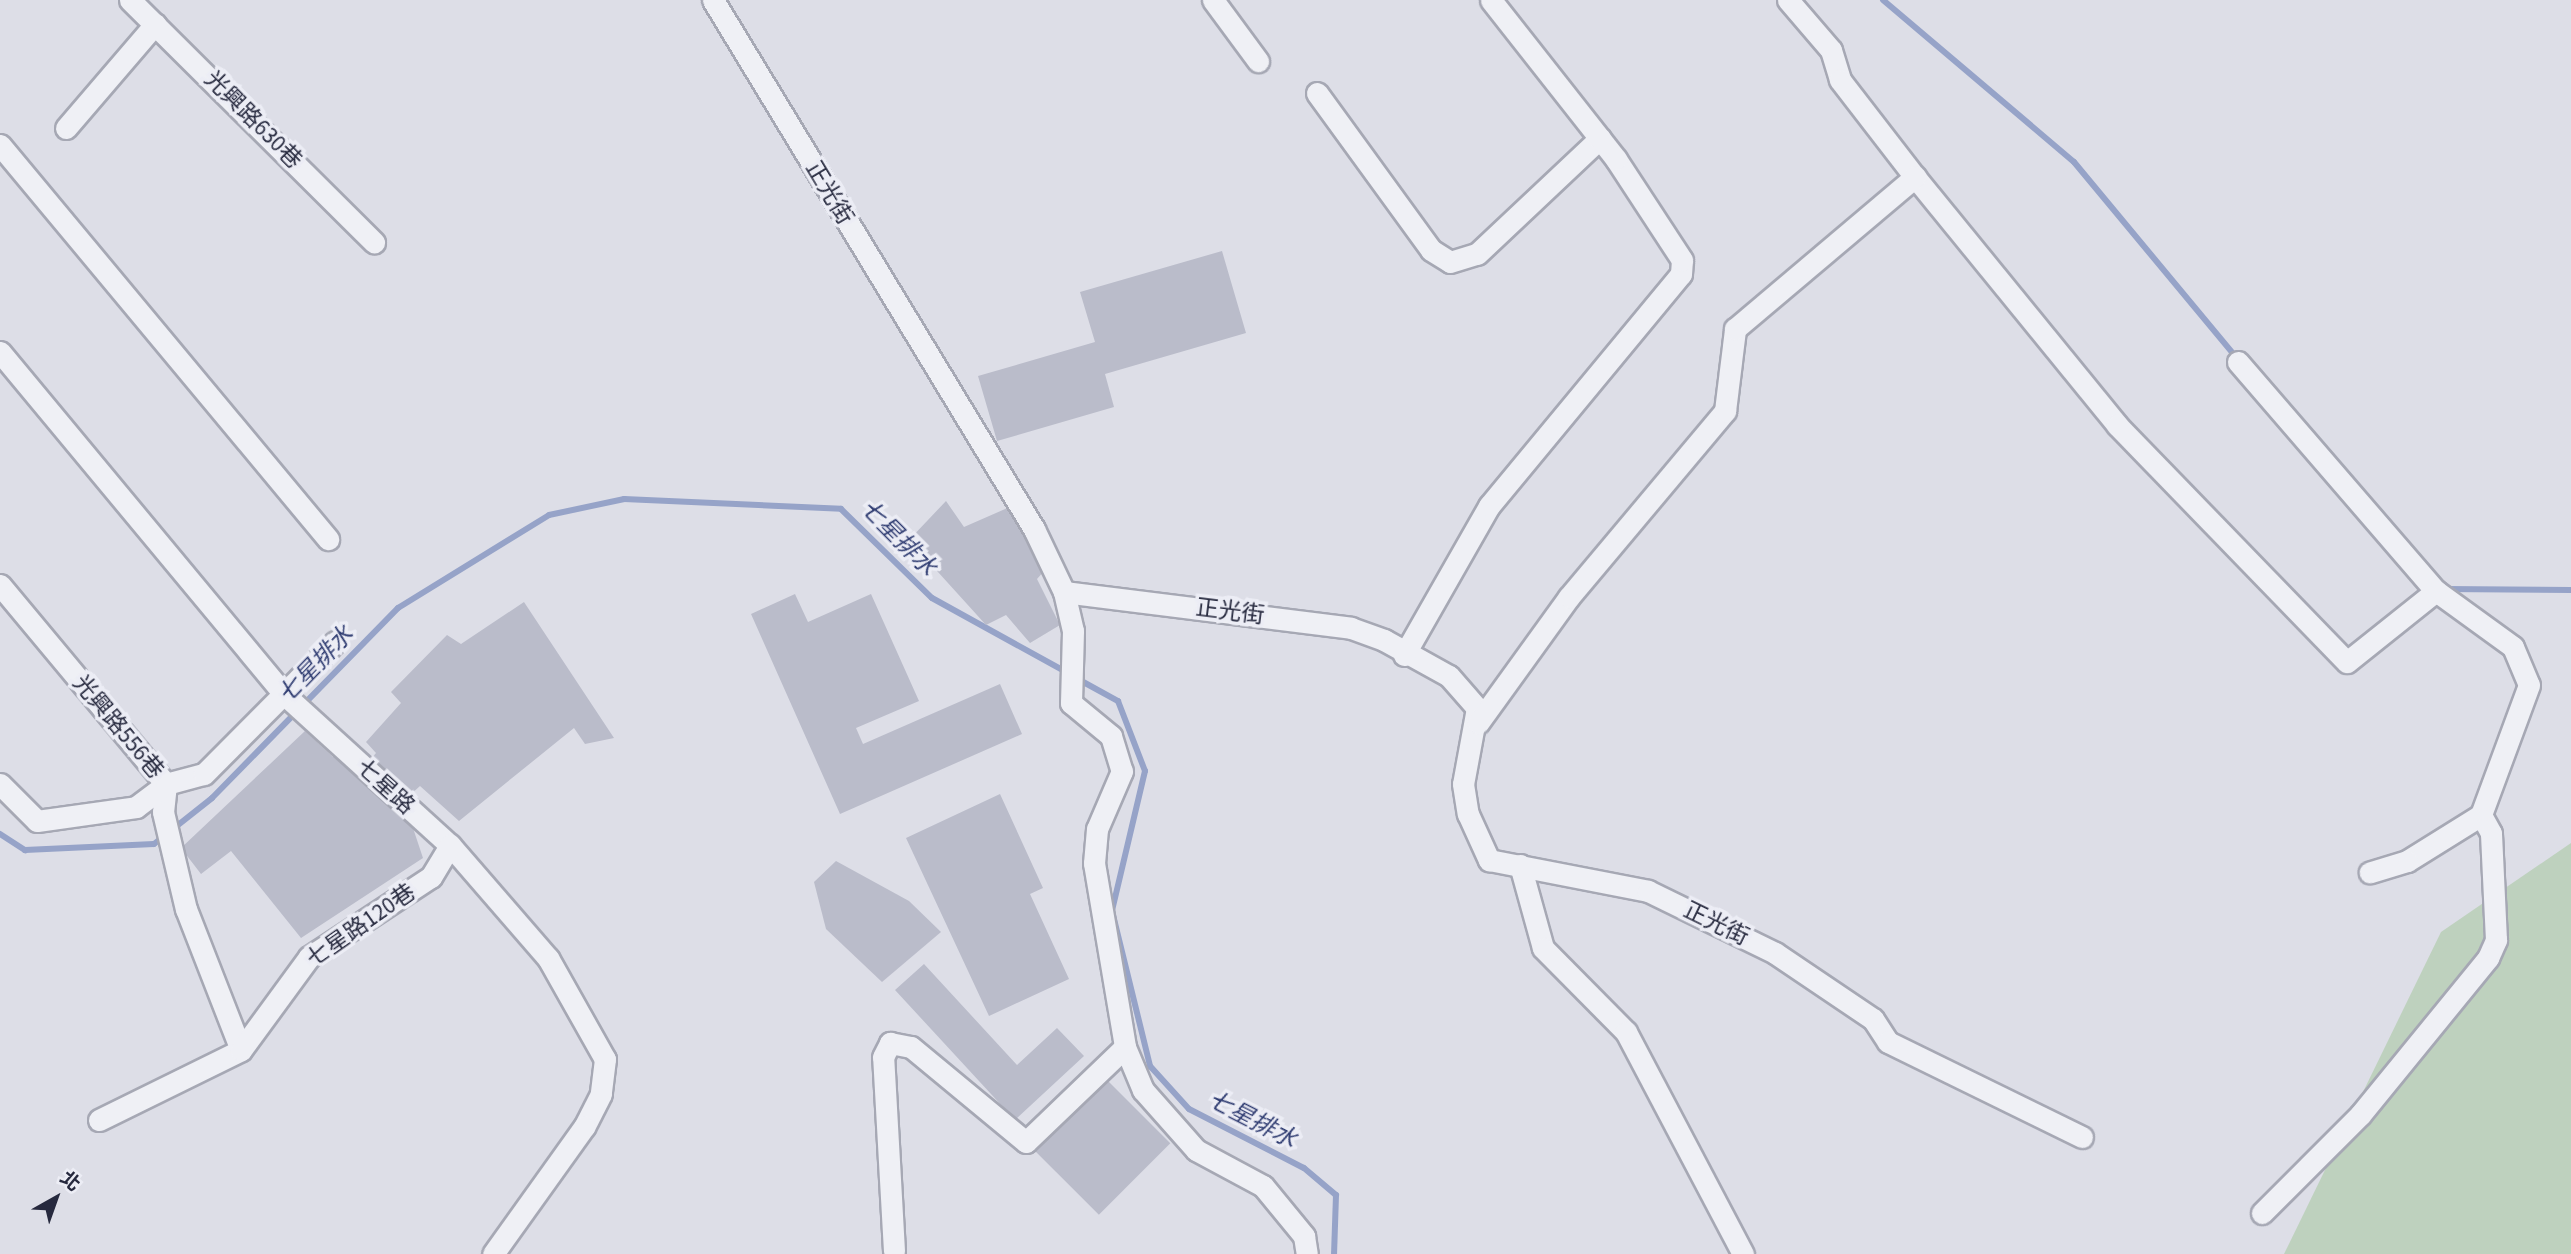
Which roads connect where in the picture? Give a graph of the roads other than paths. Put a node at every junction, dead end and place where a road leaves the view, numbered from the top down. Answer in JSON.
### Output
{"nodes":[{"id":1,"x":130,"y":0,"type":"edge"},
{"id":2,"x":713,"y":0,"type":"edge"},
{"id":3,"x":1213,"y":0,"type":"edge"},
{"id":4,"x":1491,"y":0,"type":"edge"},
{"id":5,"x":1788,"y":0,"type":"edge"},
{"id":6,"x":155,"y":24,"type":"junction"},
{"id":7,"x":1258,"y":61,"type":"dead end"},
{"id":8,"x":1317,"y":93,"type":"dead end"},
{"id":9,"x":66,"y":128,"type":"dead end"},
{"id":10,"x":1600,"y":138,"type":"junction"},
{"id":11,"x":0,"y":145,"type":"edge"},
{"id":12,"x":1915,"y":177,"type":"junction"},
{"id":13,"x":374,"y":242,"type":"dead end"},
{"id":14,"x":0,"y":352,"type":"edge"},
{"id":15,"x":2238,"y":362,"type":"dead end"},
{"id":16,"x":328,"y":539,"type":"dead end"},
{"id":17,"x":0,"y":585,"type":"edge"},
{"id":18,"x":2436,"y":591,"type":"junction"},
{"id":19,"x":1064,"y":592,"type":"junction"},
{"id":20,"x":335,"y":642,"type":"dead end"},
{"id":21,"x":1404,"y":655,"type":"junction"},
{"id":22,"x":287,"y":698,"type":"junction"},
{"id":23,"x":1478,"y":723,"type":"junction"},
{"id":24,"x":0,"y":784,"type":"edge"},
{"id":25,"x":166,"y":784,"type":"junction"},
{"id":26,"x":2481,"y":815,"type":"junction"},
{"id":27,"x":450,"y":845,"type":"junction"},
{"id":28,"x":1520,"y":865,"type":"junction"},
{"id":29,"x":2370,"y":872,"type":"dead end"},
{"id":30,"x":1125,"y":1047,"type":"junction"},
{"id":31,"x":241,"y":1050,"type":"junction"},
{"id":32,"x":99,"y":1120,"type":"dead end"},
{"id":33,"x":2082,"y":1137,"type":"dead end"},
{"id":34,"x":2262,"y":1213,"type":"dead end"},
{"id":35,"x":894,"y":1251,"type":"dead end"},
{"id":36,"x":493,"y":1254,"type":"edge"},
{"id":37,"x":1307,"y":1254,"type":"edge"},
{"id":38,"x":1743,"y":1254,"type":"edge"}],
"edges":[{"from":1,"to":6,"type":"street","name":"光興路630巷"},
{"from":2,"to":19,"type":"street","name":"正光街"},
{"from":3,"to":7,"type":"street"},
{"from":4,"to":10,"type":"street"},
{"from":5,"to":12,"type":"street"},
{"from":6,"to":9,"type":"street"},
{"from":6,"to":13,"type":"street","name":"光興路630巷"},
{"from":8,"to":10,"type":"street"},
{"from":10,"to":21,"type":"street"},
{"from":11,"to":16,"type":"street"},
{"from":12,"to":18,"type":"street"},
{"from":12,"to":23,"type":"street"},
{"from":14,"to":22,"type":"street","name":"七星路"},
{"from":15,"to":18,"type":"street"},
{"from":17,"to":25,"type":"street","name":"光興路556巷"},
{"from":18,"to":26,"type":"street"},
{"from":19,"to":21,"type":"street","name":"正光街"},
{"from":19,"to":30,"type":"street"},
{"from":20,"to":22,"type":"street"},
{"from":21,"to":23,"type":"street","name":"正光街"},
{"from":22,"to":25,"type":"street"},
{"from":22,"to":27,"type":"street","name":"七星路"},
{"from":23,"to":28,"type":"street","name":"正光街"},
{"from":24,"to":25,"type":"street"},
{"from":25,"to":31,"type":"street","name":"光興路556巷"},
{"from":26,"to":29,"type":"street"},
{"from":26,"to":34,"type":"street"},
{"from":27,"to":31,"type":"street","name":"七星路120巷"},
{"from":27,"to":36,"type":"street","name":"七星路"},
{"from":28,"to":33,"type":"street","name":"正光街"},
{"from":28,"to":38,"type":"street"},
{"from":30,"to":35,"type":"street"},
{"from":30,"to":37,"type":"street"},
{"from":31,"to":32,"type":"street","name":"七星路120巷"}]}
